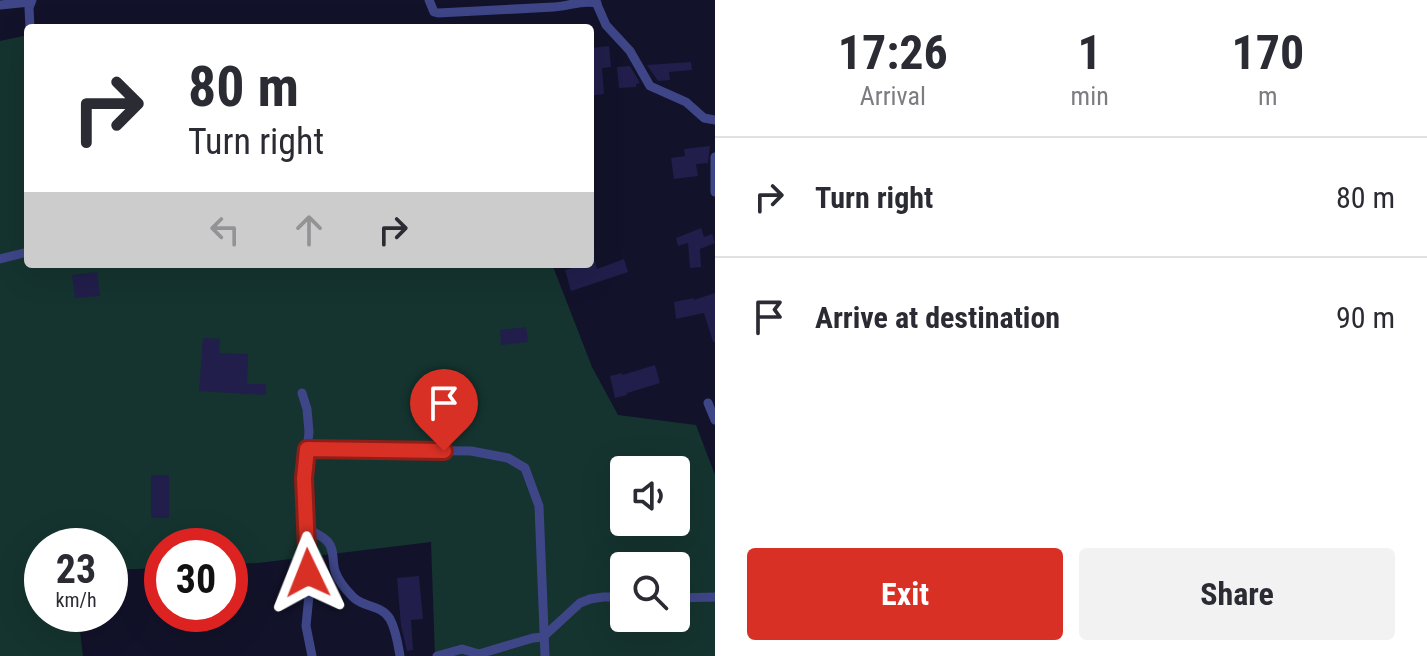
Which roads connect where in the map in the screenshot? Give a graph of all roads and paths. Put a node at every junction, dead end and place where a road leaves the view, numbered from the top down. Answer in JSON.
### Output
{"nodes":[{"id":1,"x":429,"y":0,"type":"edge"},
{"id":2,"x":584,"y":0,"type":"edge"},
{"id":3,"x":31,"y":1,"type":"edge"},
{"id":4,"x":596,"y":1,"type":"edge"},
{"id":5,"x":0,"y":5,"type":"edge"},
{"id":6,"x":30,"y":24,"type":"edge"},
{"id":7,"x":715,"y":120,"type":"edge"},
{"id":8,"x":715,"y":157,"type":"edge"},
{"id":9,"x":715,"y":192,"type":"edge"},
{"id":10,"x":24,"y":253,"type":"edge"},
{"id":11,"x":0,"y":259,"type":"edge"},
{"id":12,"x":302,"y":393,"type":"dead end"},
{"id":13,"x":708,"y":403,"type":"dead end"},
{"id":14,"x":715,"y":420,"type":"edge"},
{"id":15,"x":307,"y":449,"type":"junction"},
{"id":16,"x":306,"y":528,"type":"junction"},
{"id":17,"x":610,"y":597,"type":"edge"},
{"id":18,"x":715,"y":597,"type":"edge"},
{"id":19,"x":690,"y":598,"type":"edge"},
{"id":20,"x":543,"y":637,"type":"junction"},
{"id":21,"x":312,"y":656,"type":"edge"},
{"id":22,"x":400,"y":656,"type":"edge"},
{"id":23,"x":437,"y":656,"type":"edge"},
{"id":24,"x":545,"y":656,"type":"edge"}],
"edges":[{"from":1,"to":2,"type":"street"},
{"from":2,"to":4,"type":"street"},
{"from":3,"to":5,"type":"street"},
{"from":3,"to":6,"type":"street"},
{"from":4,"to":7,"type":"street"},
{"from":8,"to":9,"type":"street"},
{"from":10,"to":11,"type":"street"},
{"from":12,"to":15,"type":"street"},
{"from":13,"to":14,"type":"street"},
{"from":15,"to":16,"type":"street"},
{"from":15,"to":20,"type":"street"},
{"from":16,"to":21,"type":"street"},
{"from":16,"to":22,"type":"street"},
{"from":17,"to":20,"type":"street"},
{"from":18,"to":19,"type":"street"},
{"from":20,"to":23,"type":"street"},
{"from":20,"to":24,"type":"street"}]}
